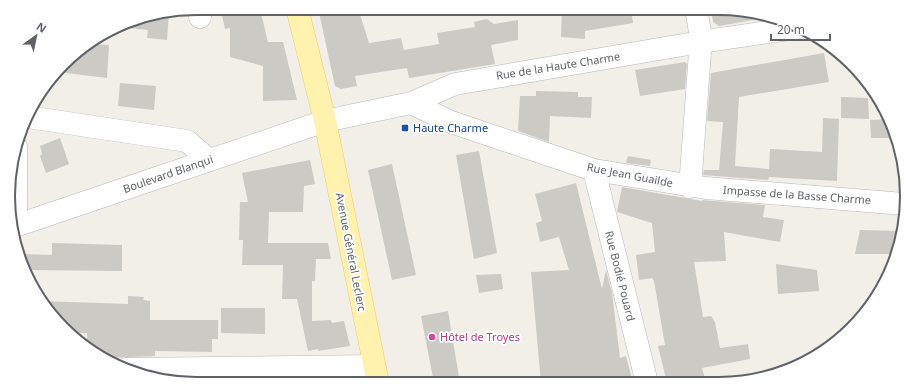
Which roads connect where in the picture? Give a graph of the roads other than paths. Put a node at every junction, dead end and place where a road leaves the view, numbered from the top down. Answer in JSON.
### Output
{"nodes":[{"id":1,"x":299,"y":15,"type":"edge"},
{"id":2,"x":697,"y":15,"type":"edge"},
{"id":3,"x":788,"y":29,"type":"edge"},
{"id":4,"x":700,"y":42,"type":"junction"},
{"id":5,"x":411,"y":103,"type":"junction"},
{"id":6,"x":33,"y":118,"type":"edge"},
{"id":7,"x":325,"y":121,"type":"junction"},
{"id":8,"x":209,"y":160,"type":"junction"},
{"id":9,"x":594,"y":170,"type":"junction"},
{"id":10,"x":690,"y":187,"type":"junction"},
{"id":11,"x":900,"y":204,"type":"edge"},
{"id":12,"x":17,"y":225,"type":"edge"},
{"id":13,"x":145,"y":369,"type":"edge"},
{"id":14,"x":376,"y":375,"type":"edge"},
{"id":15,"x":646,"y":377,"type":"edge"}],
"edges":[{"from":1,"to":7,"type":"main road","name":"Avenue Général Leclerc"},
{"from":2,"to":4,"type":"street"},
{"from":3,"to":4,"type":"street","name":"Rue de la Haute Charme"},
{"from":4,"to":5,"type":"street","name":"Rue de la Haute Charme"},
{"from":4,"to":10,"type":"street"},
{"from":5,"to":7,"type":"street","name":"Rue de la Haute Charme"},
{"from":5,"to":9,"type":"street","name":"Rue Jean Guailde"},
{"from":6,"to":8,"type":"street"},
{"from":7,"to":8,"type":"street","name":"Boulevard Blanqui"},
{"from":7,"to":14,"type":"main road","name":"Avenue Général Leclerc"},
{"from":8,"to":12,"type":"street","name":"Boulevard Blanqui"},
{"from":9,"to":10,"type":"street","name":"Rue Jean Guailde"},
{"from":9,"to":15,"type":"street","name":"Rue Bodié Pouard"},
{"from":10,"to":11,"type":"street","name":"Impasse de la Basse Charme"},
{"from":13,"to":14,"type":"street"}]}
